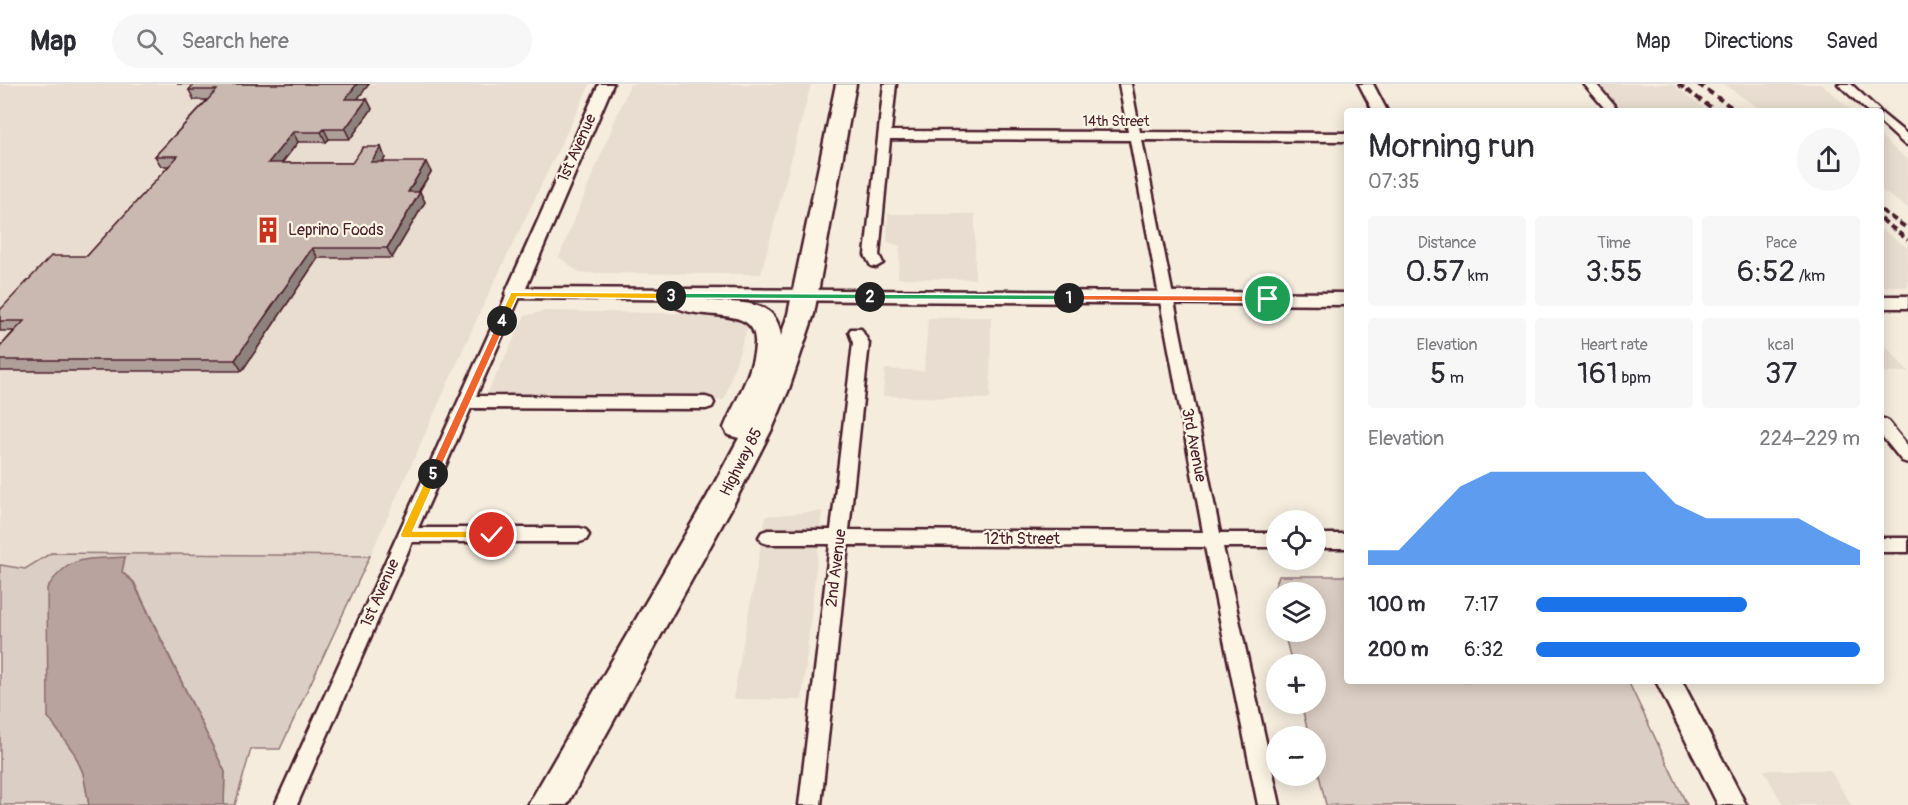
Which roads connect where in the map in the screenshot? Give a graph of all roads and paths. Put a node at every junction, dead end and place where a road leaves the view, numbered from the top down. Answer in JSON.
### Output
{"nodes":[{"id":1,"x":606,"y":84,"type":"edge"},
{"id":2,"x":846,"y":84,"type":"edge"},
{"id":3,"x":890,"y":84,"type":"edge"},
{"id":4,"x":1125,"y":84,"type":"edge"},
{"id":5,"x":1366,"y":84,"type":"edge"},
{"id":6,"x":1590,"y":84,"type":"edge"},
{"id":7,"x":1844,"y":84,"type":"edge"},
{"id":8,"x":1378,"y":108,"type":"edge"},
{"id":9,"x":1610,"y":108,"type":"edge"},
{"id":10,"x":1871,"y":108,"type":"edge"},
{"id":11,"x":1884,"y":120,"type":"edge"},
{"id":12,"x":884,"y":135,"type":"junction"},
{"id":13,"x":1135,"y":136,"type":"junction"},
{"id":14,"x":1344,"y":137,"type":"edge"},
{"id":15,"x":1908,"y":141,"type":"edge"},
{"id":16,"x":876,"y":263,"type":"dead end"},
{"id":17,"x":514,"y":294,"type":"junction"},
{"id":18,"x":675,"y":296,"type":"junction"},
{"id":19,"x":805,"y":297,"type":"junction"},
{"id":20,"x":1166,"y":298,"type":"junction"},
{"id":21,"x":1344,"y":299,"type":"edge"},
{"id":22,"x":1884,"y":302,"type":"edge"},
{"id":23,"x":1908,"y":302,"type":"edge"},
{"id":24,"x":856,"y":332,"type":"dead end"},
{"id":25,"x":466,"y":402,"type":"junction"},
{"id":26,"x":706,"y":403,"type":"dead end"},
{"id":27,"x":1884,"y":428,"type":"edge"},
{"id":28,"x":1908,"y":457,"type":"edge"},
{"id":29,"x":739,"y":465,"type":"junction"},
{"id":30,"x":405,"y":535,"type":"junction"},
{"id":31,"x":580,"y":535,"type":"dead end"},
{"id":32,"x":768,"y":537,"type":"dead end"},
{"id":33,"x":840,"y":538,"type":"junction"},
{"id":34,"x":1213,"y":540,"type":"junction"},
{"id":35,"x":1266,"y":540,"type":"edge"},
{"id":36,"x":1326,"y":541,"type":"edge"},
{"id":37,"x":1344,"y":541,"type":"edge"},
{"id":38,"x":1884,"y":545,"type":"edge"},
{"id":39,"x":1908,"y":545,"type":"edge"},
{"id":40,"x":1671,"y":684,"type":"edge"},
{"id":41,"x":286,"y":805,"type":"edge"},
{"id":42,"x":547,"y":805,"type":"edge"},
{"id":43,"x":810,"y":805,"type":"edge"},
{"id":44,"x":1269,"y":805,"type":"edge"},
{"id":45,"x":1732,"y":805,"type":"edge"}],
"edges":[{"from":1,"to":17,"type":"street","name":"1st Avenue"},
{"from":2,"to":19,"type":"highway","name":"Highway 85"},
{"from":3,"to":12,"type":"street"},
{"from":4,"to":13,"type":"street","name":"3rd Avenue"},
{"from":5,"to":8,"type":"street"},
{"from":6,"to":9,"type":"street"},
{"from":7,"to":10,"type":"street"},
{"from":11,"to":15,"type":"street"},
{"from":12,"to":13,"type":"street","name":"14th Street"},
{"from":12,"to":16,"type":"street"},
{"from":13,"to":14,"type":"street","name":"14th Street"},
{"from":13,"to":20,"type":"street","name":"3rd Avenue"},
{"from":17,"to":18,"type":"street"},
{"from":17,"to":25,"type":"street","name":"1st Avenue"},
{"from":18,"to":19,"type":"street"},
{"from":18,"to":29,"type":"highway"},
{"from":19,"to":20,"type":"street"},
{"from":19,"to":29,"type":"highway","name":"Highway 85"},
{"from":20,"to":21,"type":"street"},
{"from":20,"to":34,"type":"street","name":"3rd Avenue"},
{"from":22,"to":23,"type":"street"},
{"from":24,"to":33,"type":"street","name":"2nd Avenue"},
{"from":25,"to":26,"type":"street"},
{"from":25,"to":30,"type":"street","name":"1st Avenue"},
{"from":27,"to":28,"type":"street"},
{"from":29,"to":42,"type":"highway","name":"Highway 85"},
{"from":30,"to":31,"type":"street"},
{"from":30,"to":41,"type":"street","name":"1st Avenue"},
{"from":32,"to":33,"type":"street","name":"12th Street"},
{"from":33,"to":34,"type":"street","name":"12th Street"},
{"from":33,"to":43,"type":"street","name":"2nd Avenue"},
{"from":34,"to":35,"type":"street","name":"12th Street"},
{"from":34,"to":44,"type":"street","name":"3rd Avenue"},
{"from":36,"to":37,"type":"street"},
{"from":38,"to":39,"type":"street"},
{"from":40,"to":45,"type":"street"}]}
